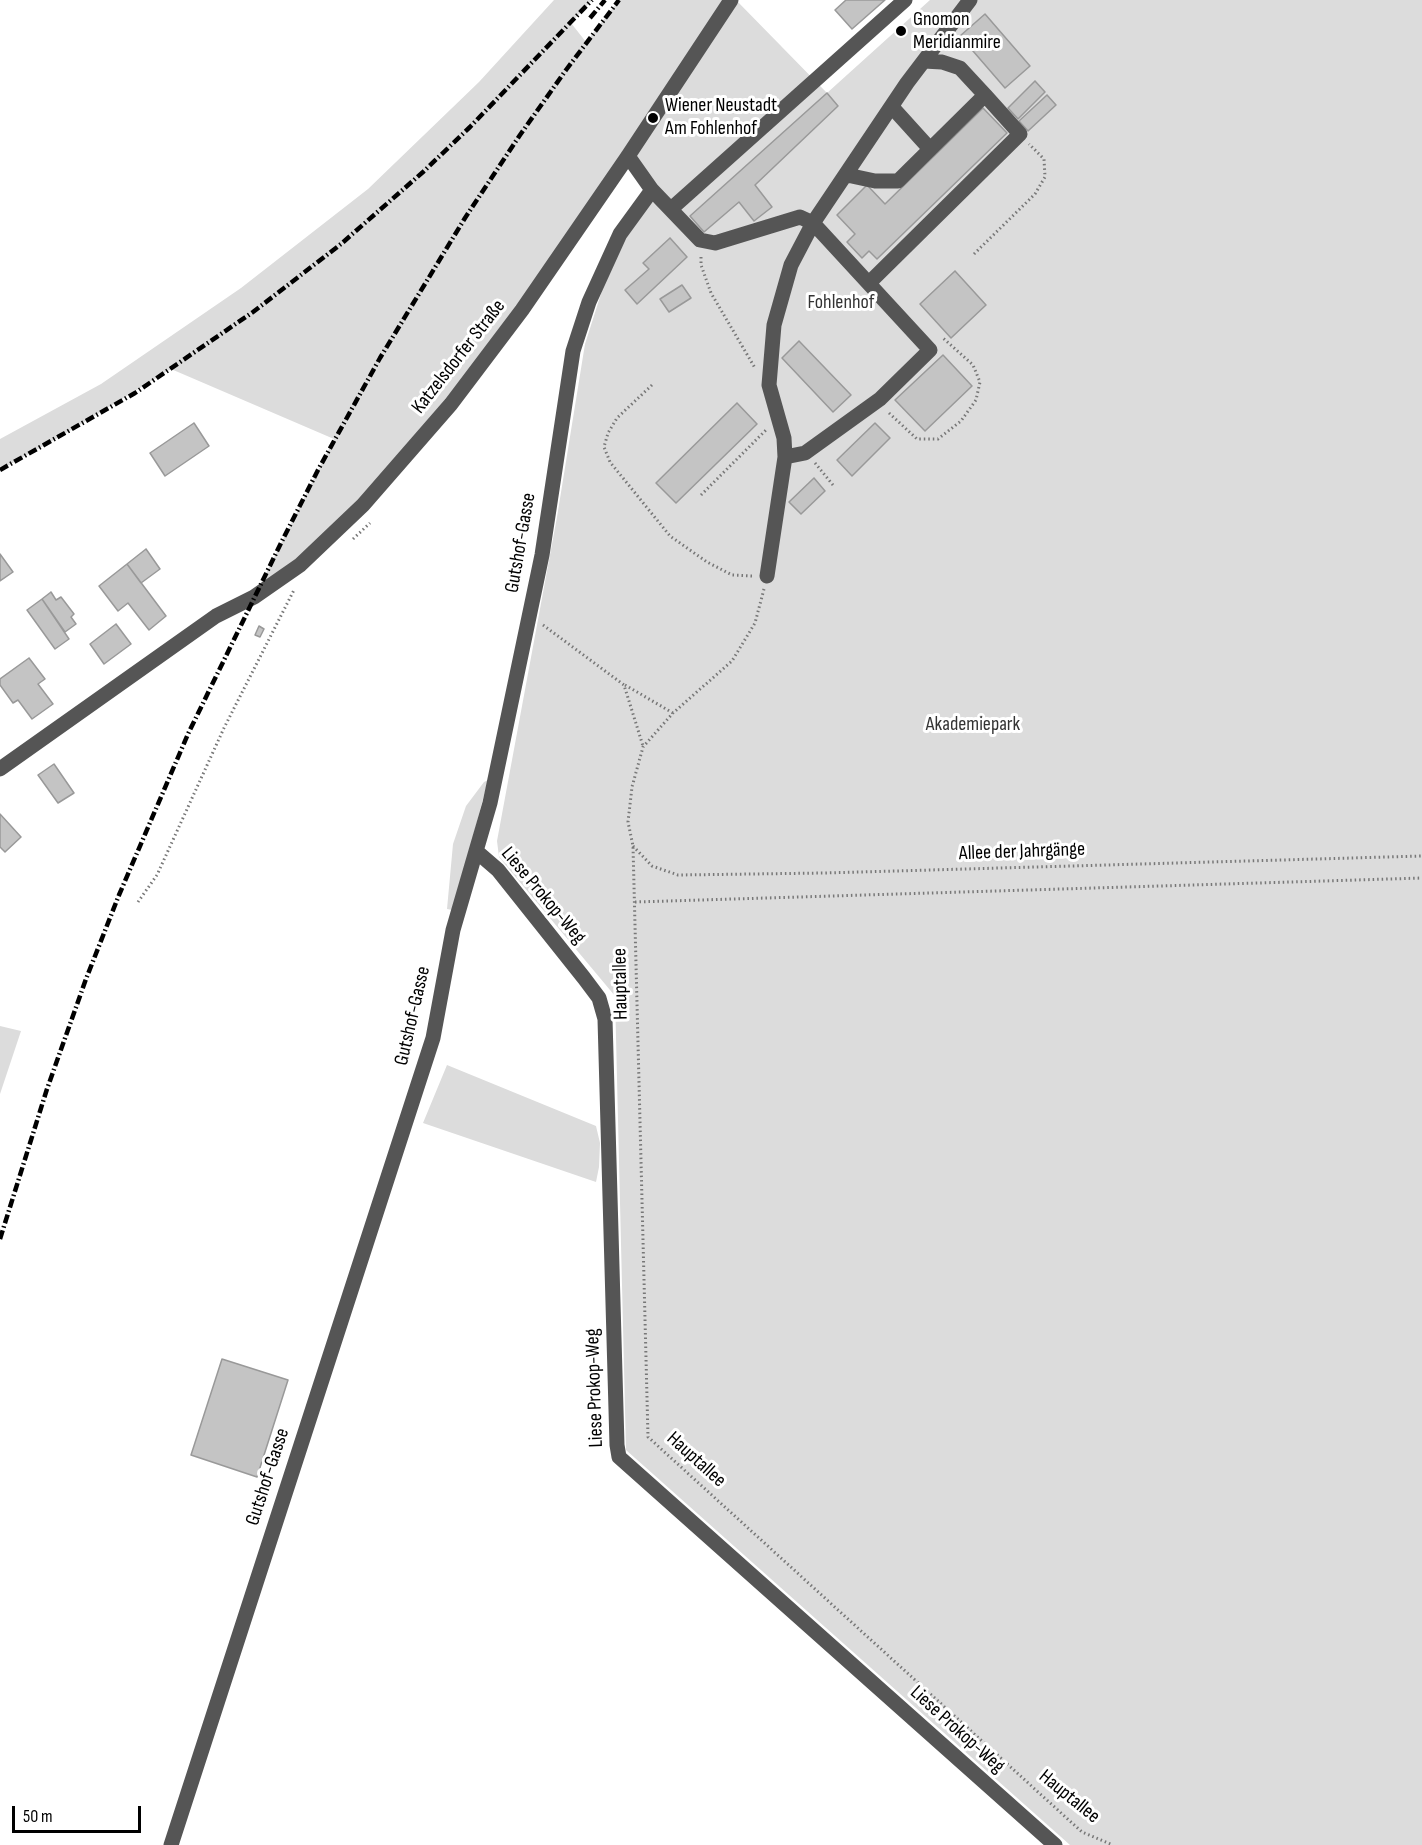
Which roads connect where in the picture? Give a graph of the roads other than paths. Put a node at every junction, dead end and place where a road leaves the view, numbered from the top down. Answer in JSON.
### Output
{"nodes":[{"id":1,"x":731,"y":0,"type":"edge"},
{"id":2,"x":906,"y":0,"type":"edge"},
{"id":3,"x":970,"y":0,"type":"edge"},
{"id":4,"x":924,"y":61,"type":"junction"},
{"id":5,"x":985,"y":95,"type":"junction"},
{"id":6,"x":892,"y":107,"type":"junction"},
{"id":7,"x":930,"y":150,"type":"junction"},
{"id":8,"x":628,"y":156,"type":"junction"},
{"id":9,"x":847,"y":175,"type":"junction"},
{"id":10,"x":652,"y":190,"type":"junction"},
{"id":11,"x":671,"y":209,"type":"junction"},
{"id":12,"x":813,"y":223,"type":"junction"},
{"id":13,"x":869,"y":283,"type":"junction"},
{"id":14,"x":785,"y":458,"type":"junction"},
{"id":15,"x":767,"y":576,"type":"road end"},
{"id":16,"x":0,"y":769,"type":"edge"},
{"id":17,"x":476,"y":850,"type":"junction"},
{"id":18,"x":171,"y":1845,"type":"edge"},
{"id":19,"x":1055,"y":1845,"type":"edge"}],
"edges":[{"from":1,"to":8,"type":"street","name":"Katzelsdorfer Straße"},
{"from":2,"to":11,"type":"street"},
{"from":3,"to":4,"type":"street"},
{"from":4,"to":5,"type":"street"},
{"from":4,"to":6,"type":"street"},
{"from":5,"to":7,"type":"street"},
{"from":5,"to":13,"type":"street"},
{"from":6,"to":7,"type":"street"},
{"from":6,"to":9,"type":"street"},
{"from":7,"to":9,"type":"street"},
{"from":8,"to":10,"type":"street"},
{"from":8,"to":16,"type":"street","name":"Katzelsdorfer Straße"},
{"from":9,"to":12,"type":"street"},
{"from":10,"to":11,"type":"street"},
{"from":10,"to":17,"type":"street","name":"Gutshof-Gasse"},
{"from":11,"to":12,"type":"street"},
{"from":12,"to":13,"type":"street"},
{"from":12,"to":14,"type":"street"},
{"from":13,"to":14,"type":"street"},
{"from":14,"to":15,"type":"street"},
{"from":17,"to":18,"type":"street","name":"Gutshof-Gasse"},
{"from":17,"to":19,"type":"street","name":"Liese Prokop-Weg"}]}
